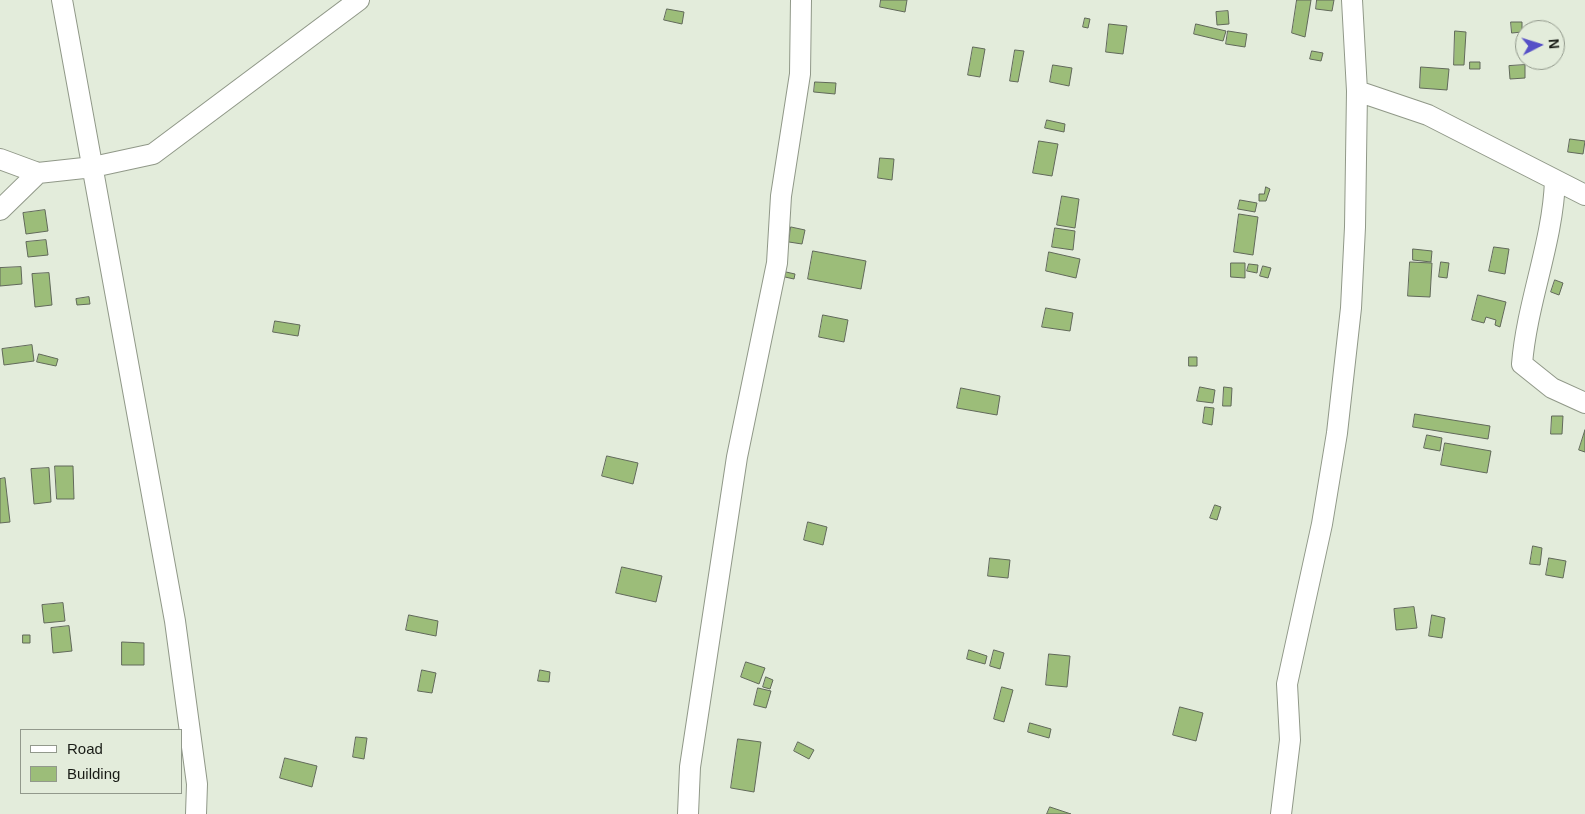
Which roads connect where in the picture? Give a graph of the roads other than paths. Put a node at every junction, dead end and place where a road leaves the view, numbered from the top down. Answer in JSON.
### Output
{"nodes":[{"id":1,"x":62,"y":0,"type":"edge"},
{"id":2,"x":359,"y":0,"type":"edge"},
{"id":3,"x":801,"y":0,"type":"edge"},
{"id":4,"x":1352,"y":0,"type":"edge"},
{"id":5,"x":1357,"y":92,"type":"junction"},
{"id":6,"x":0,"y":159,"type":"edge"},
{"id":7,"x":93,"y":167,"type":"junction"},
{"id":8,"x":38,"y":173,"type":"junction"},
{"id":9,"x":1555,"y":180,"type":"junction"},
{"id":10,"x":1585,"y":195,"type":"edge"},
{"id":11,"x":0,"y":210,"type":"edge"},
{"id":12,"x":1585,"y":403,"type":"edge"},
{"id":13,"x":196,"y":814,"type":"edge"},
{"id":14,"x":688,"y":814,"type":"edge"},
{"id":15,"x":1280,"y":814,"type":"edge"}],
"edges":[{"from":1,"to":7,"type":"street"},
{"from":2,"to":7,"type":"street"},
{"from":3,"to":14,"type":"street"},
{"from":4,"to":5,"type":"street"},
{"from":5,"to":9,"type":"street"},
{"from":5,"to":15,"type":"street"},
{"from":6,"to":8,"type":"street"},
{"from":7,"to":8,"type":"street"},
{"from":7,"to":13,"type":"street"},
{"from":8,"to":11,"type":"street"},
{"from":9,"to":10,"type":"street"},
{"from":9,"to":12,"type":"street"}]}
